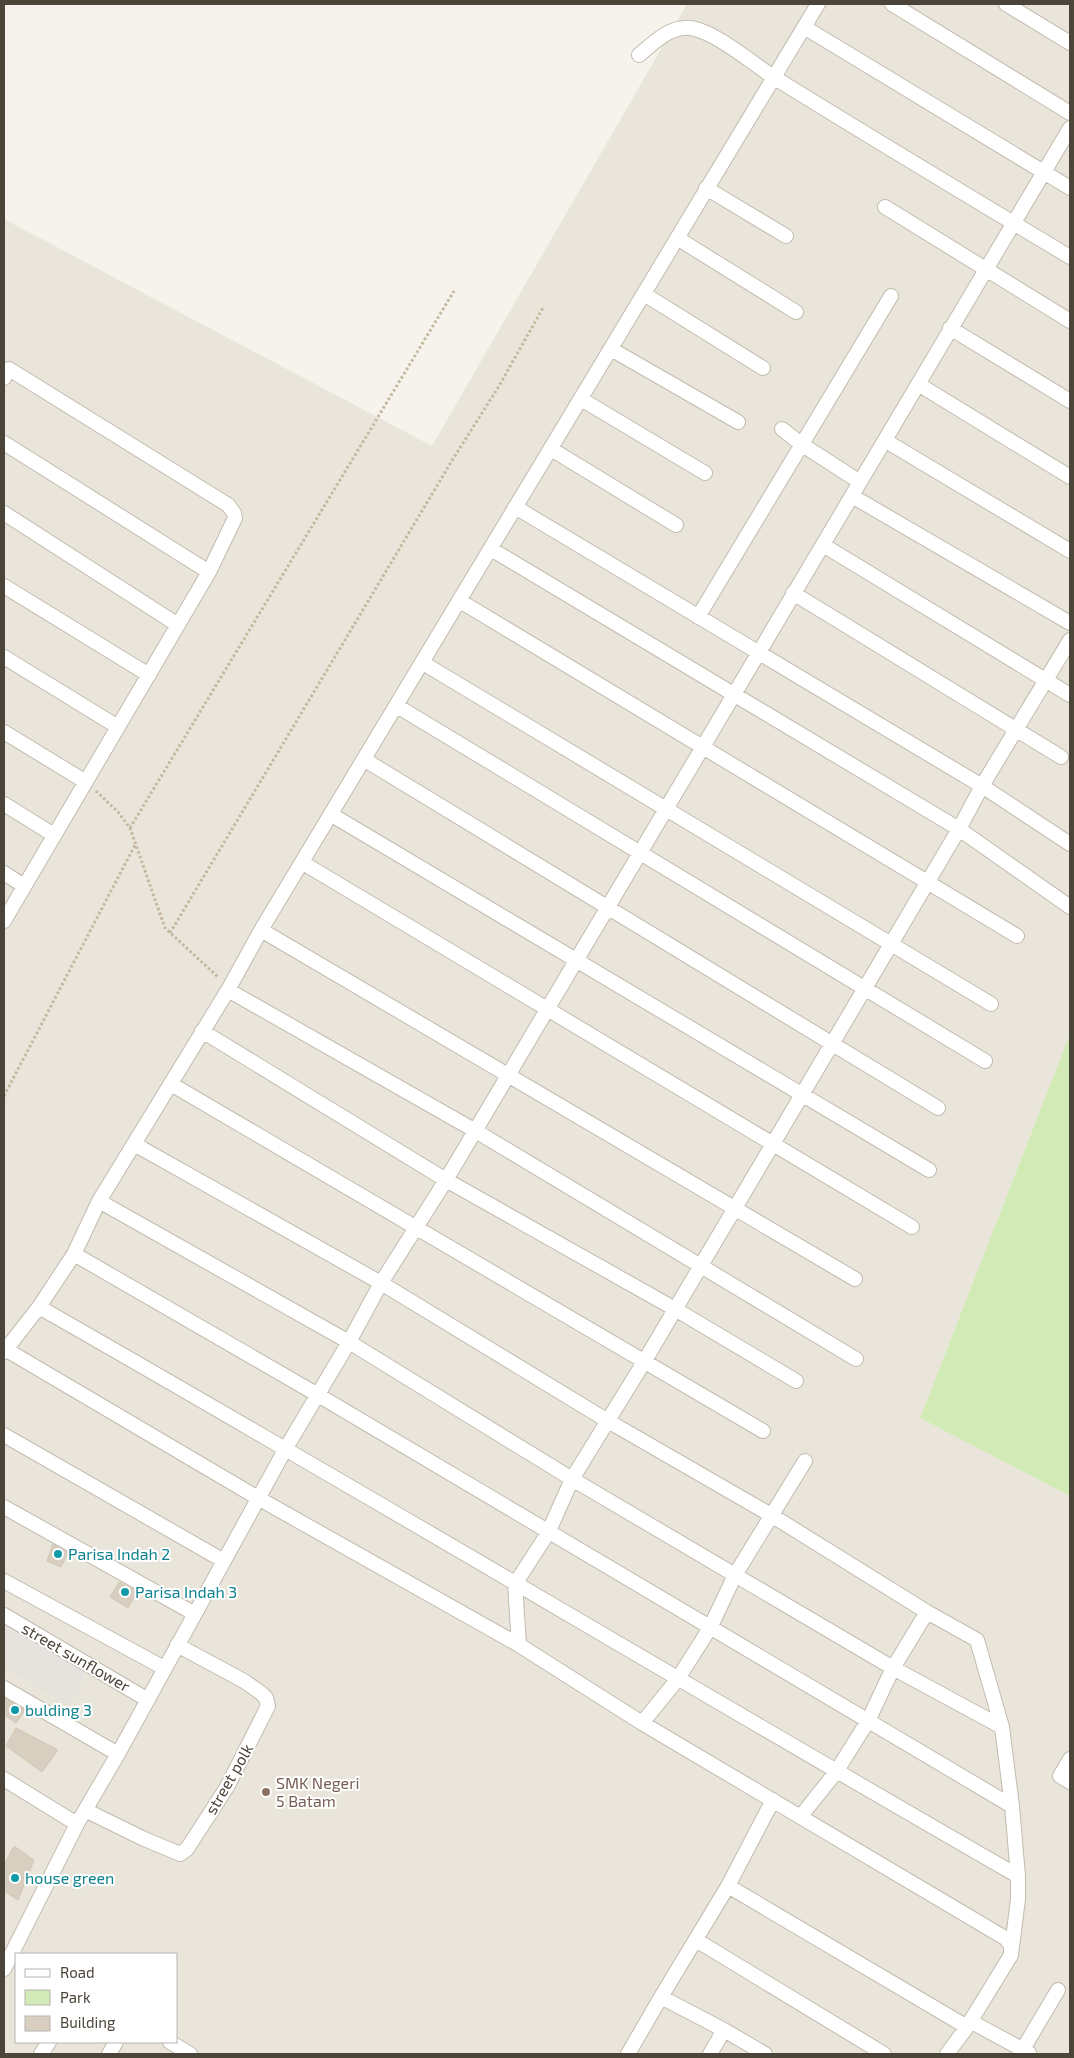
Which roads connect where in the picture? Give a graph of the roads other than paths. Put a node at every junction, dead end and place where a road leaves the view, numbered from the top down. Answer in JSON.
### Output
{"nodes":[{"id":1,"x":818,"y":4,"type":"edge"},
{"id":2,"x":892,"y":4,"type":"edge"},
{"id":3,"x":1006,"y":4,"type":"edge"},
{"id":4,"x":804,"y":27,"type":"junction"},
{"id":5,"x":1070,"y":43,"type":"edge"},
{"id":6,"x":639,"y":55,"type":"dead end"},
{"id":7,"x":774,"y":77,"type":"junction"},
{"id":8,"x":1070,"y":113,"type":"edge"},
{"id":9,"x":1070,"y":128,"type":"edge"},
{"id":10,"x":1044,"y":172,"type":"junction"},
{"id":11,"x":706,"y":188,"type":"junction"},
{"id":12,"x":1070,"y":188,"type":"edge"},
{"id":13,"x":885,"y":207,"type":"dead end"},
{"id":14,"x":1014,"y":223,"type":"junction"},
{"id":15,"x":786,"y":236,"type":"dead end"},
{"id":16,"x":677,"y":238,"type":"junction"},
{"id":17,"x":1070,"y":257,"type":"edge"},
{"id":18,"x":986,"y":270,"type":"junction"},
{"id":19,"x":644,"y":294,"type":"junction"},
{"id":20,"x":891,"y":296,"type":"dead end"},
{"id":21,"x":796,"y":312,"type":"dead end"},
{"id":22,"x":1070,"y":321,"type":"edge"},
{"id":23,"x":950,"y":328,"type":"junction"},
{"id":24,"x":611,"y":349,"type":"junction"},
{"id":25,"x":763,"y":368,"type":"dead end"},
{"id":26,"x":4,"y":378,"type":"edge"},
{"id":27,"x":918,"y":384,"type":"junction"},
{"id":28,"x":581,"y":399,"type":"junction"},
{"id":29,"x":1070,"y":401,"type":"edge"},
{"id":30,"x":738,"y":422,"type":"dead end"},
{"id":31,"x":782,"y":429,"type":"dead end"},
{"id":32,"x":886,"y":441,"type":"junction"},
{"id":33,"x":4,"y":442,"type":"edge"},
{"id":34,"x":802,"y":444,"type":"junction"},
{"id":35,"x":550,"y":450,"type":"junction"},
{"id":36,"x":705,"y":473,"type":"dead end"},
{"id":37,"x":1070,"y":477,"type":"edge"},
{"id":38,"x":860,"y":482,"type":"junction"},
{"id":39,"x":852,"y":496,"type":"junction"},
{"id":40,"x":515,"y":507,"type":"junction"},
{"id":41,"x":4,"y":513,"type":"edge"},
{"id":42,"x":676,"y":525,"type":"dead end"},
{"id":43,"x":823,"y":544,"type":"junction"},
{"id":44,"x":491,"y":549,"type":"junction"},
{"id":45,"x":1070,"y":551,"type":"edge"},
{"id":46,"x":209,"y":572,"type":"junction"},
{"id":47,"x":4,"y":586,"type":"edge"},
{"id":48,"x":793,"y":593,"type":"junction"},
{"id":49,"x":460,"y":601,"type":"junction"},
{"id":50,"x":698,"y":617,"type":"junction"},
{"id":51,"x":1070,"y":624,"type":"edge"},
{"id":52,"x":178,"y":625,"type":"junction"},
{"id":53,"x":1070,"y":640,"type":"edge"},
{"id":54,"x":757,"y":652,"type":"junction"},
{"id":55,"x":4,"y":657,"type":"edge"},
{"id":56,"x":423,"y":663,"type":"junction"},
{"id":57,"x":149,"y":675,"type":"junction"},
{"id":58,"x":1047,"y":680,"type":"junction"},
{"id":59,"x":734,"y":695,"type":"junction"},
{"id":60,"x":1070,"y":695,"type":"edge"},
{"id":61,"x":397,"y":706,"type":"junction"},
{"id":62,"x":118,"y":727,"type":"junction"},
{"id":63,"x":1016,"y":730,"type":"junction"},
{"id":64,"x":4,"y":732,"type":"edge"},
{"id":65,"x":703,"y":747,"type":"junction"},
{"id":66,"x":1061,"y":757,"type":"dead end"},
{"id":67,"x":365,"y":760,"type":"junction"},
{"id":68,"x":86,"y":782,"type":"junction"},
{"id":69,"x":982,"y":786,"type":"junction"},
{"id":70,"x":4,"y":804,"type":"edge"},
{"id":71,"x":666,"y":809,"type":"junction"},
{"id":72,"x":332,"y":814,"type":"junction"},
{"id":73,"x":959,"y":829,"type":"junction"},
{"id":74,"x":54,"y":835,"type":"junction"},
{"id":75,"x":1070,"y":844,"type":"edge"},
{"id":76,"x":640,"y":853,"type":"junction"},
{"id":77,"x":303,"y":863,"type":"junction"},
{"id":78,"x":4,"y":873,"type":"edge"},
{"id":79,"x":928,"y":882,"type":"junction"},
{"id":80,"x":24,"y":886,"type":"junction"},
{"id":81,"x":1070,"y":906,"type":"edge"},
{"id":82,"x":608,"y":908,"type":"junction"},
{"id":83,"x":4,"y":921,"type":"edge"},
{"id":84,"x":261,"y":930,"type":"junction"},
{"id":85,"x":1017,"y":936,"type":"dead end"},
{"id":86,"x":891,"y":944,"type":"junction"},
{"id":87,"x":576,"y":960,"type":"junction"},
{"id":88,"x":865,"y":988,"type":"junction"},
{"id":89,"x":228,"y":990,"type":"junction"},
{"id":90,"x":991,"y":1004,"type":"dead end"},
{"id":91,"x":547,"y":1010,"type":"junction"},
{"id":92,"x":202,"y":1031,"type":"junction"},
{"id":93,"x":832,"y":1043,"type":"junction"},
{"id":94,"x":985,"y":1061,"type":"dead end"},
{"id":95,"x":507,"y":1074,"type":"junction"},
{"id":96,"x":171,"y":1084,"type":"junction"},
{"id":97,"x":802,"y":1094,"type":"junction"},
{"id":98,"x":938,"y":1108,"type":"dead end"},
{"id":99,"x":474,"y":1130,"type":"junction"},
{"id":100,"x":134,"y":1144,"type":"junction"},
{"id":101,"x":773,"y":1144,"type":"junction"},
{"id":102,"x":928,"y":1170,"type":"dead end"},
{"id":103,"x":446,"y":1180,"type":"junction"},
{"id":104,"x":99,"y":1201,"type":"junction"},
{"id":105,"x":734,"y":1208,"type":"junction"},
{"id":106,"x":912,"y":1227,"type":"dead end"},
{"id":107,"x":415,"y":1228,"type":"junction"},
{"id":108,"x":74,"y":1254,"type":"junction"},
{"id":109,"x":701,"y":1265,"type":"junction"},
{"id":110,"x":855,"y":1279,"type":"dead end"},
{"id":111,"x":381,"y":1282,"type":"junction"},
{"id":112,"x":39,"y":1307,"type":"junction"},
{"id":113,"x":675,"y":1309,"type":"junction"},
{"id":114,"x":349,"y":1342,"type":"junction"},
{"id":115,"x":4,"y":1350,"type":"edge"},
{"id":116,"x":856,"y":1359,"type":"dead end"},
{"id":117,"x":644,"y":1362,"type":"junction"},
{"id":118,"x":796,"y":1381,"type":"dead end"},
{"id":119,"x":318,"y":1395,"type":"junction"},
{"id":120,"x":608,"y":1421,"type":"junction"},
{"id":121,"x":763,"y":1431,"type":"dead end"},
{"id":122,"x":4,"y":1435,"type":"edge"},
{"id":123,"x":286,"y":1448,"type":"junction"},
{"id":124,"x":804,"y":1461,"type":"dead end"},
{"id":125,"x":572,"y":1479,"type":"junction"},
{"id":126,"x":258,"y":1498,"type":"junction"},
{"id":127,"x":4,"y":1507,"type":"edge"},
{"id":128,"x":771,"y":1515,"type":"junction"},
{"id":129,"x":548,"y":1533,"type":"junction"},
{"id":130,"x":224,"y":1561,"type":"junction"},
{"id":131,"x":735,"y":1574,"type":"junction"},
{"id":132,"x":4,"y":1581,"type":"edge"},
{"id":133,"x":515,"y":1584,"type":"junction"},
{"id":134,"x":928,"y":1612,"type":"junction"},
{"id":135,"x":195,"y":1614,"type":"junction"},
{"id":136,"x":4,"y":1615,"type":"edge"},
{"id":137,"x":710,"y":1628,"type":"junction"},
{"id":138,"x":519,"y":1645,"type":"junction"},
{"id":139,"x":177,"y":1646,"type":"junction"},
{"id":140,"x":164,"y":1668,"type":"junction"},
{"id":141,"x":893,"y":1668,"type":"junction"},
{"id":142,"x":677,"y":1680,"type":"junction"},
{"id":143,"x":4,"y":1688,"type":"edge"},
{"id":144,"x":148,"y":1700,"type":"junction"},
{"id":145,"x":868,"y":1721,"type":"junction"},
{"id":146,"x":642,"y":1723,"type":"junction"},
{"id":147,"x":1002,"y":1727,"type":"junction"},
{"id":148,"x":118,"y":1754,"type":"junction"},
{"id":149,"x":1070,"y":1759,"type":"edge"},
{"id":150,"x":836,"y":1772,"type":"junction"},
{"id":151,"x":4,"y":1779,"type":"edge"},
{"id":152,"x":1070,"y":1782,"type":"edge"},
{"id":153,"x":773,"y":1800,"type":"junction"},
{"id":154,"x":1012,"y":1806,"type":"junction"},
{"id":155,"x":85,"y":1810,"type":"junction"},
{"id":156,"x":801,"y":1816,"type":"junction"},
{"id":157,"x":77,"y":1824,"type":"junction"},
{"id":158,"x":1018,"y":1876,"type":"junction"},
{"id":159,"x":728,"y":1886,"type":"junction"},
{"id":160,"x":696,"y":1940,"type":"junction"},
{"id":161,"x":11,"y":1954,"type":"edge"},
{"id":162,"x":1011,"y":1955,"type":"junction"},
{"id":163,"x":4,"y":1970,"type":"edge"},
{"id":164,"x":1058,"y":1990,"type":"dead end"},
{"id":165,"x":660,"y":1997,"type":"junction"},
{"id":166,"x":968,"y":2024,"type":"junction"},
{"id":167,"x":724,"y":2030,"type":"junction"},
{"id":168,"x":48,"y":2043,"type":"edge"},
{"id":169,"x":115,"y":2043,"type":"edge"},
{"id":170,"x":172,"y":2043,"type":"edge"},
{"id":171,"x":187,"y":2053,"type":"edge"},
{"id":172,"x":1024,"y":2053,"type":"edge"},
{"id":173,"x":41,"y":2054,"type":"edge"},
{"id":174,"x":109,"y":2054,"type":"edge"},
{"id":175,"x":628,"y":2054,"type":"edge"},
{"id":176,"x":710,"y":2054,"type":"edge"},
{"id":177,"x":765,"y":2054,"type":"edge"},
{"id":178,"x":884,"y":2054,"type":"edge"},
{"id":179,"x":947,"y":2054,"type":"edge"}],
"edges":[{"from":1,"to":4,"type":"street"},
{"from":2,"to":8,"type":"street"},
{"from":3,"to":5,"type":"street"},
{"from":4,"to":7,"type":"street"},
{"from":4,"to":10,"type":"street"},
{"from":6,"to":7,"type":"street"},
{"from":7,"to":11,"type":"street"},
{"from":7,"to":14,"type":"street"},
{"from":9,"to":10,"type":"street"},
{"from":10,"to":12,"type":"street"},
{"from":10,"to":14,"type":"street"},
{"from":11,"to":15,"type":"street"},
{"from":11,"to":16,"type":"street"},
{"from":13,"to":18,"type":"street"},
{"from":14,"to":17,"type":"street"},
{"from":14,"to":18,"type":"street"},
{"from":16,"to":19,"type":"street"},
{"from":16,"to":21,"type":"street"},
{"from":18,"to":22,"type":"street"},
{"from":18,"to":23,"type":"street"},
{"from":19,"to":24,"type":"street"},
{"from":19,"to":25,"type":"street"},
{"from":20,"to":34,"type":"street"},
{"from":23,"to":27,"type":"street"},
{"from":23,"to":29,"type":"street"},
{"from":24,"to":28,"type":"street"},
{"from":24,"to":30,"type":"street"},
{"from":26,"to":46,"type":"street"},
{"from":27,"to":32,"type":"street"},
{"from":27,"to":37,"type":"street"},
{"from":28,"to":35,"type":"street"},
{"from":28,"to":36,"type":"street"},
{"from":31,"to":34,"type":"street"},
{"from":32,"to":38,"type":"street"},
{"from":32,"to":45,"type":"street"},
{"from":33,"to":46,"type":"street"},
{"from":34,"to":38,"type":"street"},
{"from":34,"to":50,"type":"street"},
{"from":35,"to":40,"type":"street"},
{"from":35,"to":42,"type":"street"},
{"from":38,"to":39,"type":"street"},
{"from":39,"to":43,"type":"street"},
{"from":39,"to":51,"type":"street"},
{"from":40,"to":44,"type":"street"},
{"from":40,"to":50,"type":"street"},
{"from":41,"to":52,"type":"street"},
{"from":43,"to":48,"type":"street"},
{"from":43,"to":58,"type":"street"},
{"from":44,"to":49,"type":"street"},
{"from":44,"to":59,"type":"street"},
{"from":46,"to":52,"type":"street"},
{"from":47,"to":57,"type":"street"},
{"from":48,"to":54,"type":"street"},
{"from":48,"to":63,"type":"street"},
{"from":49,"to":56,"type":"street"},
{"from":49,"to":65,"type":"street"},
{"from":50,"to":54,"type":"street"},
{"from":52,"to":57,"type":"street"},
{"from":53,"to":58,"type":"street"},
{"from":54,"to":59,"type":"street"},
{"from":54,"to":69,"type":"street"},
{"from":55,"to":62,"type":"street"},
{"from":56,"to":61,"type":"street"},
{"from":56,"to":71,"type":"street"},
{"from":57,"to":62,"type":"street"},
{"from":58,"to":60,"type":"street"},
{"from":58,"to":63,"type":"street"},
{"from":59,"to":65,"type":"street"},
{"from":59,"to":73,"type":"street"},
{"from":61,"to":67,"type":"street"},
{"from":61,"to":76,"type":"street"},
{"from":62,"to":68,"type":"street"},
{"from":63,"to":66,"type":"street"},
{"from":63,"to":69,"type":"street"},
{"from":64,"to":68,"type":"street"},
{"from":65,"to":71,"type":"street"},
{"from":65,"to":79,"type":"street"},
{"from":67,"to":72,"type":"street"},
{"from":67,"to":82,"type":"street"},
{"from":68,"to":74,"type":"street"},
{"from":69,"to":73,"type":"street"},
{"from":69,"to":75,"type":"street"},
{"from":70,"to":74,"type":"street"},
{"from":71,"to":76,"type":"street"},
{"from":71,"to":86,"type":"street"},
{"from":72,"to":77,"type":"street"},
{"from":72,"to":87,"type":"street"},
{"from":73,"to":79,"type":"street"},
{"from":73,"to":81,"type":"street"},
{"from":74,"to":80,"type":"street"},
{"from":76,"to":82,"type":"street"},
{"from":76,"to":88,"type":"street"},
{"from":77,"to":84,"type":"street"},
{"from":77,"to":91,"type":"street"},
{"from":78,"to":80,"type":"street"},
{"from":79,"to":85,"type":"street"},
{"from":79,"to":86,"type":"street"},
{"from":80,"to":83,"type":"street"},
{"from":82,"to":87,"type":"street"},
{"from":82,"to":93,"type":"street"},
{"from":84,"to":89,"type":"street"},
{"from":84,"to":95,"type":"street"},
{"from":86,"to":88,"type":"street"},
{"from":86,"to":90,"type":"street"},
{"from":87,"to":91,"type":"street"},
{"from":87,"to":97,"type":"street"},
{"from":88,"to":93,"type":"street"},
{"from":88,"to":94,"type":"street"},
{"from":89,"to":92,"type":"street"},
{"from":89,"to":99,"type":"street"},
{"from":91,"to":95,"type":"street"},
{"from":91,"to":101,"type":"street"},
{"from":92,"to":96,"type":"street"},
{"from":92,"to":103,"type":"street"},
{"from":93,"to":97,"type":"street"},
{"from":93,"to":98,"type":"street"},
{"from":95,"to":99,"type":"street"},
{"from":95,"to":105,"type":"street"},
{"from":96,"to":100,"type":"street"},
{"from":96,"to":107,"type":"street"},
{"from":97,"to":101,"type":"street"},
{"from":97,"to":102,"type":"street"},
{"from":99,"to":103,"type":"street"},
{"from":99,"to":109,"type":"street"},
{"from":100,"to":104,"type":"street"},
{"from":100,"to":111,"type":"street"},
{"from":101,"to":105,"type":"street"},
{"from":101,"to":106,"type":"street"},
{"from":103,"to":107,"type":"street"},
{"from":103,"to":113,"type":"street"},
{"from":104,"to":108,"type":"street"},
{"from":104,"to":114,"type":"street"},
{"from":105,"to":109,"type":"street"},
{"from":105,"to":110,"type":"street"},
{"from":107,"to":111,"type":"street"},
{"from":107,"to":117,"type":"street"},
{"from":108,"to":112,"type":"street"},
{"from":108,"to":119,"type":"street"},
{"from":109,"to":113,"type":"street"},
{"from":109,"to":116,"type":"street"},
{"from":111,"to":114,"type":"street"},
{"from":111,"to":120,"type":"street"},
{"from":112,"to":115,"type":"street"},
{"from":112,"to":123,"type":"street"},
{"from":113,"to":117,"type":"street"},
{"from":113,"to":118,"type":"street"},
{"from":114,"to":119,"type":"street"},
{"from":114,"to":125,"type":"street"},
{"from":115,"to":126,"type":"street"},
{"from":117,"to":120,"type":"street"},
{"from":117,"to":121,"type":"street"},
{"from":119,"to":123,"type":"street"},
{"from":119,"to":129,"type":"street"},
{"from":120,"to":125,"type":"street"},
{"from":120,"to":128,"type":"street"},
{"from":122,"to":130,"type":"street"},
{"from":123,"to":126,"type":"street"},
{"from":123,"to":133,"type":"street"},
{"from":124,"to":128,"type":"street"},
{"from":125,"to":129,"type":"street"},
{"from":125,"to":131,"type":"street"},
{"from":126,"to":130,"type":"street"},
{"from":126,"to":138,"type":"street"},
{"from":127,"to":135,"type":"street"},
{"from":128,"to":131,"type":"street"},
{"from":128,"to":134,"type":"street"},
{"from":129,"to":133,"type":"street"},
{"from":129,"to":137,"type":"street"},
{"from":130,"to":135,"type":"street"},
{"from":131,"to":137,"type":"street"},
{"from":131,"to":141,"type":"street"},
{"from":132,"to":140,"type":"street"},
{"from":133,"to":138,"type":"street"},
{"from":133,"to":142,"type":"street"},
{"from":134,"to":141,"type":"street"},
{"from":134,"to":147,"type":"street"},
{"from":135,"to":139,"type":"street"},
{"from":136,"to":144,"type":"street","name":"street sunflower"},
{"from":137,"to":142,"type":"street"},
{"from":137,"to":145,"type":"street"},
{"from":138,"to":146,"type":"street"},
{"from":139,"to":140,"type":"street"},
{"from":139,"to":155,"type":"street","name":"street polk"},
{"from":140,"to":144,"type":"street"},
{"from":141,"to":145,"type":"street"},
{"from":141,"to":147,"type":"street"},
{"from":142,"to":146,"type":"street"},
{"from":142,"to":150,"type":"street"},
{"from":143,"to":148,"type":"street"},
{"from":144,"to":148,"type":"street"},
{"from":145,"to":150,"type":"street"},
{"from":145,"to":154,"type":"street"},
{"from":146,"to":153,"type":"street"},
{"from":147,"to":154,"type":"street"},
{"from":148,"to":155,"type":"street"},
{"from":149,"to":152,"type":"street"},
{"from":150,"to":156,"type":"street"},
{"from":150,"to":158,"type":"street"},
{"from":151,"to":157,"type":"street"},
{"from":153,"to":156,"type":"street"},
{"from":153,"to":159,"type":"street"},
{"from":154,"to":158,"type":"street"},
{"from":155,"to":157,"type":"street"},
{"from":156,"to":162,"type":"street"},
{"from":157,"to":161,"type":"street"},
{"from":158,"to":162,"type":"street"},
{"from":159,"to":160,"type":"street"},
{"from":159,"to":166,"type":"street"},
{"from":160,"to":165,"type":"street"},
{"from":160,"to":178,"type":"street"},
{"from":161,"to":163,"type":"street"},
{"from":162,"to":166,"type":"street"},
{"from":164,"to":172,"type":"street"},
{"from":165,"to":167,"type":"street"},
{"from":165,"to":175,"type":"street"},
{"from":166,"to":172,"type":"street"},
{"from":166,"to":179,"type":"street"},
{"from":167,"to":176,"type":"street"},
{"from":167,"to":177,"type":"street"},
{"from":168,"to":173,"type":"street"},
{"from":169,"to":174,"type":"street"},
{"from":170,"to":171,"type":"street"}]}
